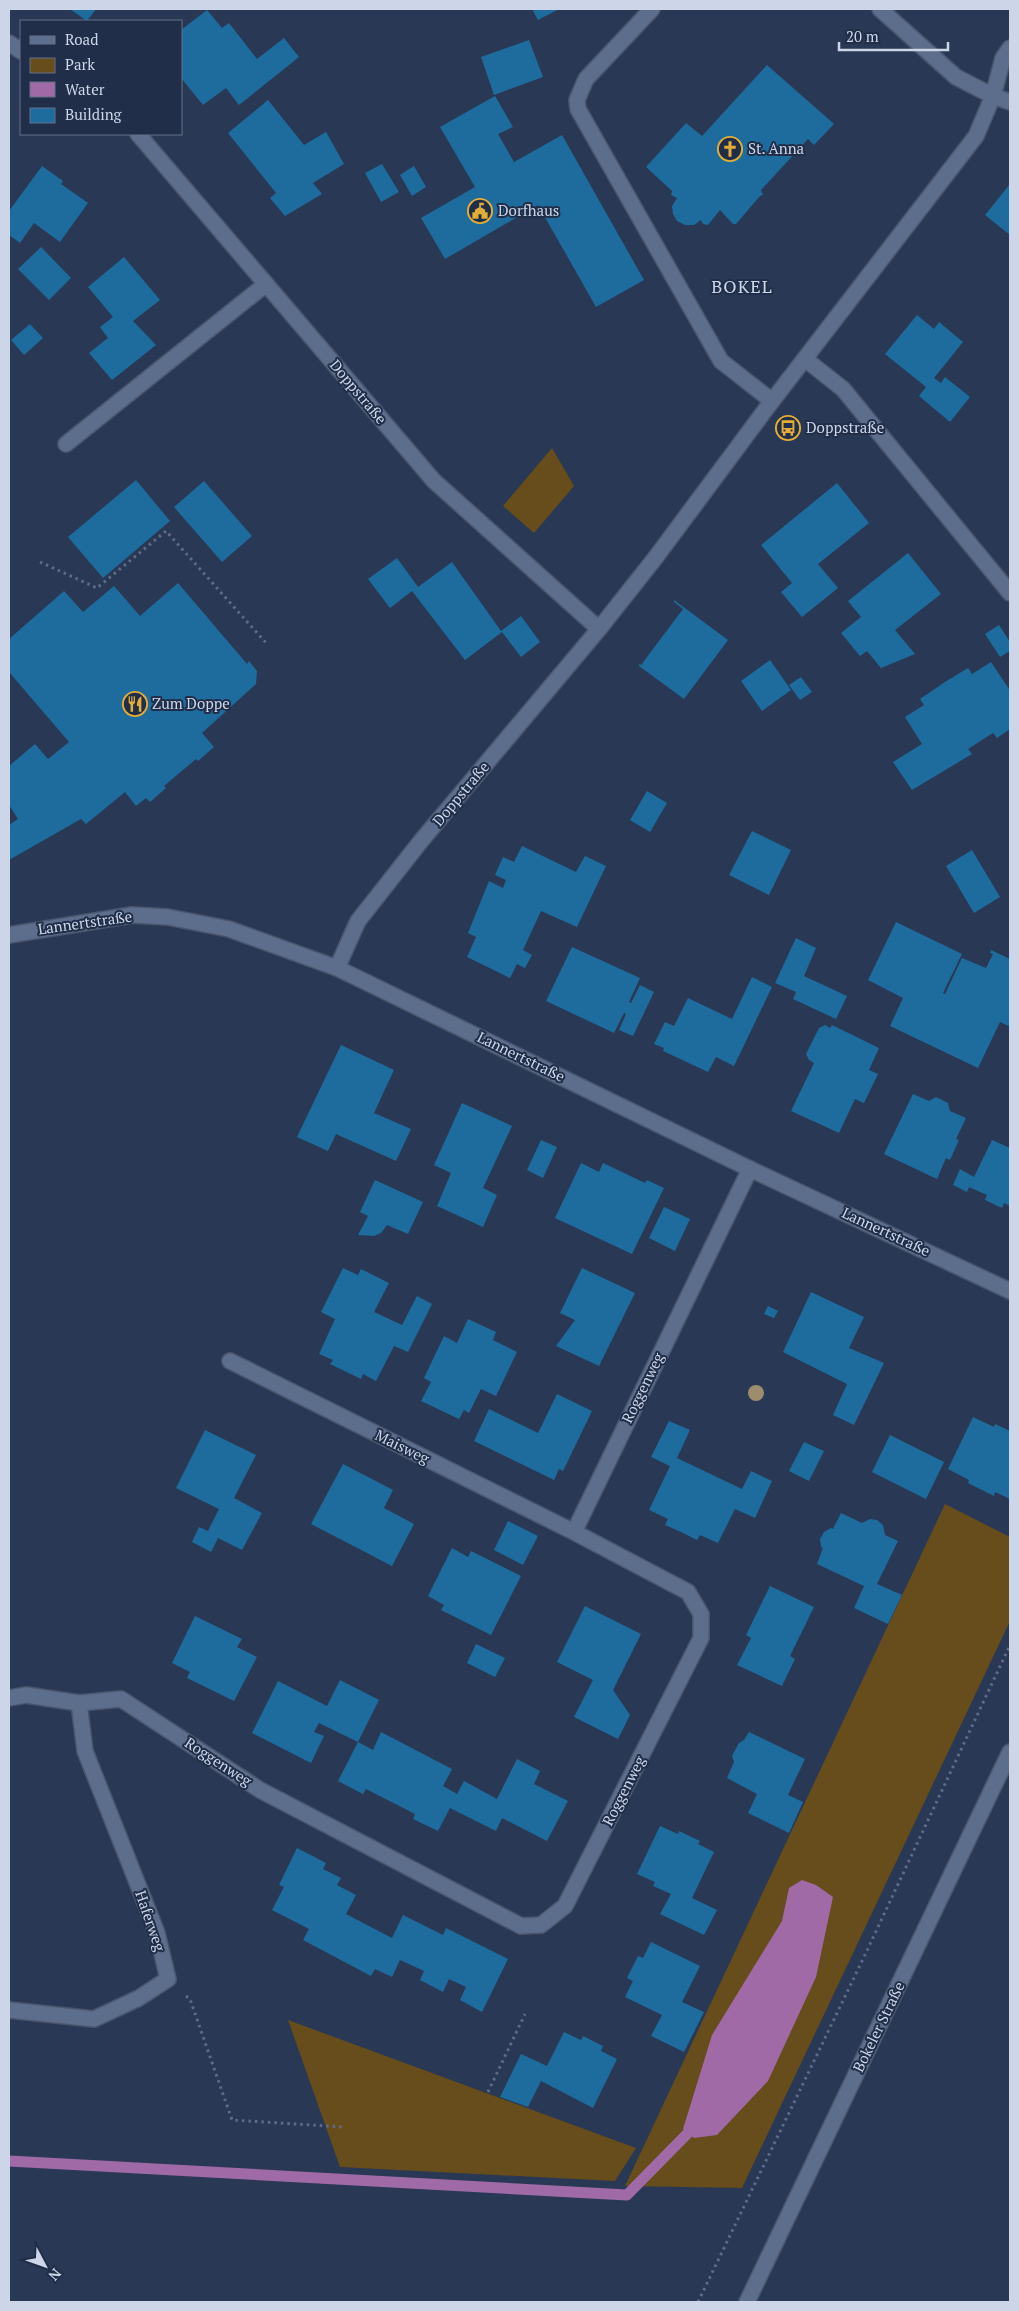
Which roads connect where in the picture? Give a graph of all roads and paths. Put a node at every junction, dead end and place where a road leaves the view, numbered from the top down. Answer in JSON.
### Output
{"nodes":[{"id":1,"x":652,"y":9,"type":"edge"},
{"id":2,"x":880,"y":9,"type":"edge"},
{"id":3,"x":9,"y":43,"type":"edge"},
{"id":4,"x":1010,"y":48,"type":"edge"},
{"id":5,"x":20,"y":50,"type":"edge"},
{"id":6,"x":993,"y":96,"type":"junction"},
{"id":7,"x":1010,"y":102,"type":"edge"},
{"id":8,"x":139,"y":135,"type":"edge"},
{"id":9,"x":266,"y":284,"type":"junction"},
{"id":10,"x":805,"y":359,"type":"junction"},
{"id":11,"x":772,"y":401,"type":"junction"},
{"id":12,"x":66,"y":444,"type":"dead end"},
{"id":13,"x":40,"y":562,"type":"dead end"},
{"id":14,"x":1010,"y":593,"type":"edge"},
{"id":15,"x":598,"y":629,"type":"junction"},
{"id":16,"x":267,"y":644,"type":"dead end"},
{"id":17,"x":9,"y":935,"type":"edge"},
{"id":18,"x":337,"y":968,"type":"junction"},
{"id":19,"x":750,"y":1169,"type":"junction"},
{"id":20,"x":1010,"y":1291,"type":"edge"},
{"id":21,"x":230,"y":1362,"type":"dead end"},
{"id":22,"x":574,"y":1532,"type":"junction"},
{"id":23,"x":1010,"y":1645,"type":"edge"},
{"id":24,"x":9,"y":1698,"type":"edge"},
{"id":25,"x":79,"y":1703,"type":"junction"},
{"id":26,"x":1010,"y":1752,"type":"edge"},
{"id":27,"x":168,"y":1979,"type":"junction"},
{"id":28,"x":9,"y":2010,"type":"edge"},
{"id":29,"x":525,"y":2014,"type":"dead end"},
{"id":30,"x":488,"y":2092,"type":"dead end"},
{"id":31,"x":343,"y":2127,"type":"dead end"},
{"id":32,"x":698,"y":2302,"type":"edge"},
{"id":33,"x":748,"y":2302,"type":"edge"}],
"edges":[{"from":1,"to":11,"type":"street"},
{"from":2,"to":6,"type":"street"},
{"from":3,"to":5,"type":"street"},
{"from":4,"to":6,"type":"street","name":"Doppstraße"},
{"from":6,"to":7,"type":"street"},
{"from":6,"to":10,"type":"street","name":"Doppstraße"},
{"from":8,"to":9,"type":"street","name":"Doppstraße"},
{"from":9,"to":12,"type":"street"},
{"from":9,"to":15,"type":"street","name":"Doppstraße"},
{"from":10,"to":11,"type":"street","name":"Doppstraße"},
{"from":10,"to":14,"type":"street"},
{"from":11,"to":15,"type":"street","name":"Doppstraße"},
{"from":13,"to":16,"type":"path"},
{"from":15,"to":18,"type":"street","name":"Doppstraße"},
{"from":17,"to":18,"type":"street","name":"Lannertstraße"},
{"from":18,"to":19,"type":"street","name":"Lannertstraße"},
{"from":19,"to":20,"type":"street","name":"Lannertstraße"},
{"from":19,"to":22,"type":"street","name":"Roggenweg"},
{"from":21,"to":22,"type":"street","name":"Maisweg"},
{"from":22,"to":25,"type":"street","name":"Roggenweg"},
{"from":23,"to":32,"type":"path"},
{"from":24,"to":25,"type":"street","name":"Roggenweg"},
{"from":25,"to":27,"type":"street","name":"Haferweg"},
{"from":26,"to":33,"type":"street","name":"Bokeler Straße"},
{"from":27,"to":28,"type":"street"},
{"from":27,"to":31,"type":"path"},
{"from":29,"to":30,"type":"path"}]}
